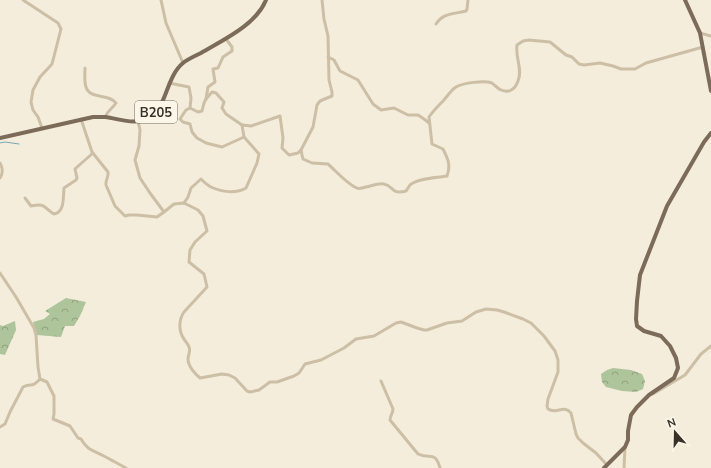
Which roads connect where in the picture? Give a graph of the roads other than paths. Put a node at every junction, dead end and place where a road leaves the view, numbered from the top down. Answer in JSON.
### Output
{"nodes":[{"id":1,"x":23,"y":0,"type":"edge"},
{"id":2,"x":161,"y":0,"type":"edge"},
{"id":3,"x":266,"y":0,"type":"edge"},
{"id":4,"x":322,"y":0,"type":"edge"},
{"id":5,"x":468,"y":0,"type":"edge"},
{"id":6,"x":685,"y":0,"type":"edge"},
{"id":7,"x":436,"y":24,"type":"dead end"},
{"id":8,"x":700,"y":33,"type":"junction"},
{"id":9,"x":711,"y":36,"type":"edge"},
{"id":10,"x":226,"y":39,"type":"junction"},
{"id":11,"x":703,"y":47,"type":"junction"},
{"id":12,"x":328,"y":57,"type":"junction"},
{"id":13,"x":183,"y":63,"type":"junction"},
{"id":14,"x":85,"y":68,"type":"dead end"},
{"id":15,"x":169,"y":83,"type":"junction"},
{"id":16,"x":711,"y":91,"type":"edge"},
{"id":17,"x":206,"y":99,"type":"junction"},
{"id":18,"x":190,"y":108,"type":"junction"},
{"id":19,"x":105,"y":117,"type":"junction"},
{"id":20,"x":81,"y":119,"type":"junction"},
{"id":21,"x":138,"y":121,"type":"junction"},
{"id":22,"x":429,"y":123,"type":"junction"},
{"id":23,"x":242,"y":125,"type":"junction"},
{"id":24,"x":42,"y":128,"type":"junction"},
{"id":25,"x":711,"y":133,"type":"edge"},
{"id":26,"x":244,"y":137,"type":"junction"},
{"id":27,"x":0,"y":138,"type":"edge"},
{"id":28,"x":302,"y":150,"type":"junction"},
{"id":29,"x":93,"y":153,"type":"junction"},
{"id":30,"x":0,"y":163,"type":"edge"},
{"id":31,"x":0,"y":178,"type":"edge"},
{"id":32,"x":25,"y":198,"type":"dead end"},
{"id":33,"x":184,"y":203,"type":"junction"},
{"id":34,"x":164,"y":212,"type":"junction"},
{"id":35,"x":0,"y":273,"type":"edge"},
{"id":36,"x":711,"y":346,"type":"edge"},
{"id":37,"x":40,"y":379,"type":"junction"},
{"id":38,"x":381,"y":381,"type":"dead end"},
{"id":39,"x":649,"y":395,"type":"junction"},
{"id":40,"x":0,"y":427,"type":"edge"},
{"id":41,"x":625,"y":447,"type":"junction"},
{"id":42,"x":605,"y":466,"type":"edge"},
{"id":43,"x":126,"y":468,"type":"edge"},
{"id":44,"x":440,"y":468,"type":"edge"},
{"id":45,"x":624,"y":468,"type":"edge"}],
"edges":[{"from":1,"to":24,"type":"street"},
{"from":2,"to":13,"type":"street"},
{"from":3,"to":10,"type":"main road","number":"B205"},
{"from":4,"to":12,"type":"street"},
{"from":5,"to":7,"type":"street"},
{"from":6,"to":8,"type":"main road"},
{"from":8,"to":9,"type":"street"},
{"from":8,"to":11,"type":"main road"},
{"from":10,"to":13,"type":"main road","number":"B205"},
{"from":10,"to":17,"type":"street"},
{"from":11,"to":16,"type":"main road"},
{"from":11,"to":22,"type":"street"},
{"from":12,"to":22,"type":"street"},
{"from":12,"to":28,"type":"street"},
{"from":13,"to":15,"type":"main road","number":"B205"},
{"from":14,"to":19,"type":"street"},
{"from":15,"to":18,"type":"street"},
{"from":15,"to":21,"type":"main road","number":"B205"},
{"from":17,"to":18,"type":"street"},
{"from":17,"to":23,"type":"street"},
{"from":18,"to":26,"type":"street"},
{"from":19,"to":20,"type":"main road","number":"B205"},
{"from":19,"to":21,"type":"main road","number":"B205"},
{"from":20,"to":24,"type":"main road","number":"B205"},
{"from":20,"to":29,"type":"street"},
{"from":21,"to":34,"type":"street"},
{"from":22,"to":28,"type":"street"},
{"from":23,"to":26,"type":"street"},
{"from":23,"to":28,"type":"street"},
{"from":24,"to":27,"type":"main road","number":"B205"},
{"from":25,"to":39,"type":"main road"},
{"from":26,"to":33,"type":"street"},
{"from":29,"to":32,"type":"street"},
{"from":29,"to":34,"type":"street"},
{"from":30,"to":31,"type":"street"},
{"from":33,"to":34,"type":"street"},
{"from":33,"to":42,"type":"street"},
{"from":35,"to":37,"type":"street"},
{"from":36,"to":39,"type":"street"},
{"from":37,"to":40,"type":"street"},
{"from":37,"to":43,"type":"street"},
{"from":38,"to":44,"type":"street"},
{"from":39,"to":41,"type":"main road"},
{"from":41,"to":42,"type":"main road"},
{"from":41,"to":45,"type":"street"}]}
